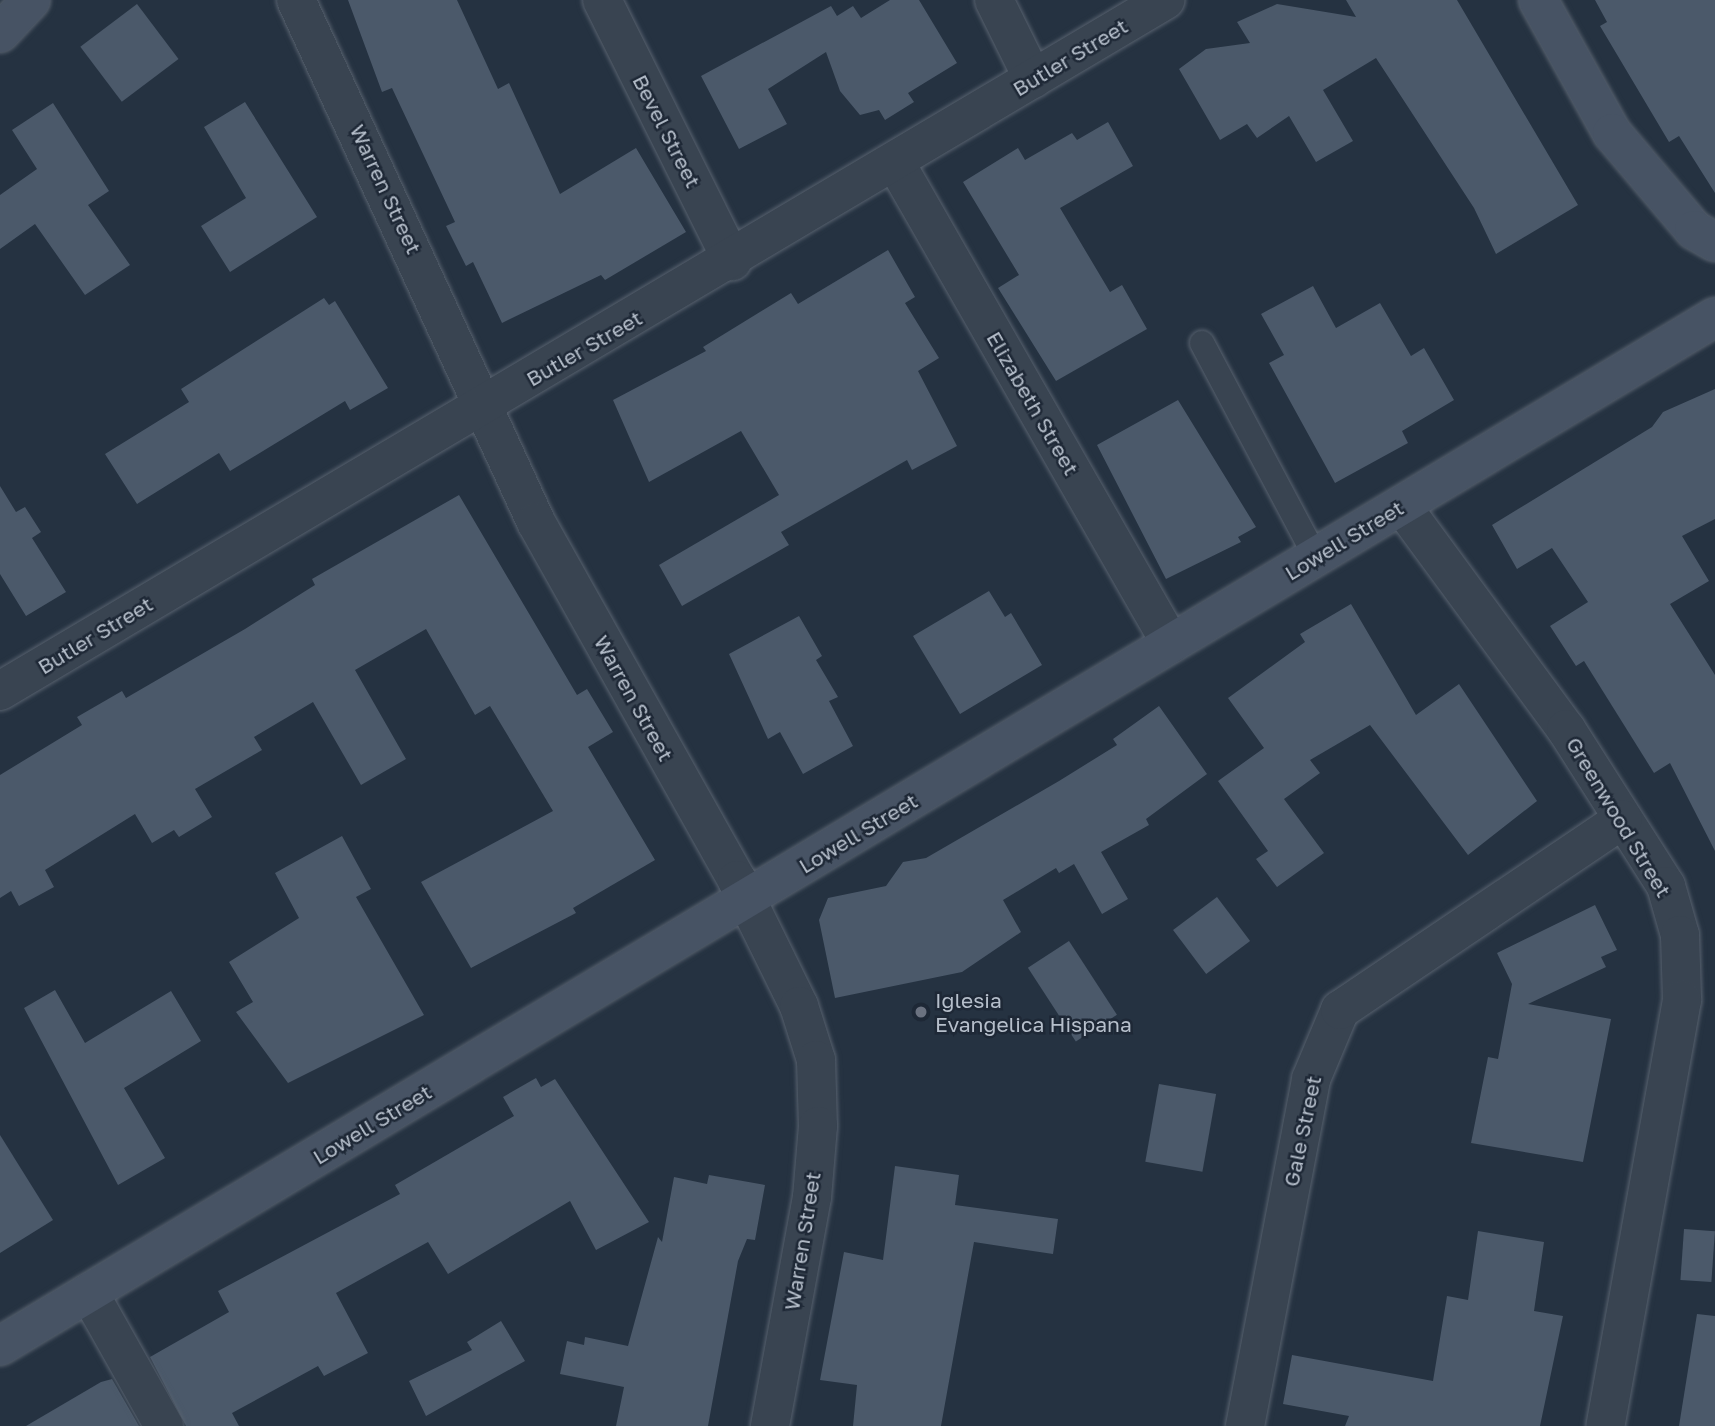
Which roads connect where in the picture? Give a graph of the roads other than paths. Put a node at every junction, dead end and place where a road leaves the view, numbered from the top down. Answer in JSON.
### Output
{"nodes":[{"id":1,"x":31,"y":0,"type":"edge"},
{"id":2,"x":296,"y":0,"type":"edge"},
{"id":3,"x":602,"y":0,"type":"edge"},
{"id":4,"x":994,"y":0,"type":"edge"},
{"id":5,"x":1165,"y":0,"type":"edge"},
{"id":6,"x":1538,"y":0,"type":"edge"},
{"id":7,"x":0,"y":33,"type":"edge"},
{"id":8,"x":1033,"y":79,"type":"junction"},
{"id":9,"x":895,"y":163,"type":"junction"},
{"id":10,"x":1715,"y":242,"type":"edge"},
{"id":11,"x":732,"y":261,"type":"junction"},
{"id":12,"x":1715,"y":317,"type":"edge"},
{"id":13,"x":1202,"y":344,"type":"dead end"},
{"id":14,"x":485,"y":407,"type":"junction"},
{"id":15,"x":1402,"y":506,"type":"junction"},
{"id":16,"x":1316,"y":557,"type":"junction"},
{"id":17,"x":1171,"y":644,"type":"junction"},
{"id":18,"x":0,"y":691,"type":"edge"},
{"id":19,"x":1623,"y":819,"type":"junction"},
{"id":20,"x":747,"y":900,"type":"junction"},
{"id":21,"x":89,"y":1293,"type":"junction"},
{"id":22,"x":0,"y":1346,"type":"edge"},
{"id":23,"x":164,"y":1426,"type":"edge"},
{"id":24,"x":769,"y":1426,"type":"edge"},
{"id":25,"x":1245,"y":1426,"type":"edge"},
{"id":26,"x":1605,"y":1426,"type":"edge"}],
"edges":[{"from":1,"to":7,"type":"street"},
{"from":2,"to":14,"type":"street","name":"Warren Street"},
{"from":3,"to":11,"type":"street","name":"Bevel Street"},
{"from":4,"to":8,"type":"street"},
{"from":5,"to":8,"type":"street","name":"Butler Street"},
{"from":6,"to":10,"type":"street"},
{"from":8,"to":9,"type":"street","name":"Butler Street"},
{"from":9,"to":11,"type":"street","name":"Butler Street"},
{"from":9,"to":17,"type":"street","name":"Elizabeth Street"},
{"from":11,"to":14,"type":"street","name":"Butler Street"},
{"from":12,"to":15,"type":"street","name":"Lowell Street"},
{"from":13,"to":16,"type":"lane"},
{"from":14,"to":18,"type":"street","name":"Butler Street"},
{"from":14,"to":20,"type":"street","name":"Warren Street"},
{"from":15,"to":16,"type":"street","name":"Lowell Street"},
{"from":15,"to":19,"type":"street","name":"Greenwood Street"},
{"from":16,"to":17,"type":"street","name":"Lowell Street"},
{"from":17,"to":20,"type":"street","name":"Lowell Street"},
{"from":19,"to":25,"type":"street","name":"Gale Street"},
{"from":19,"to":26,"type":"street","name":"Greenwood Street"},
{"from":20,"to":21,"type":"street","name":"Lowell Street"},
{"from":20,"to":24,"type":"street","name":"Warren Street"},
{"from":21,"to":22,"type":"street","name":"Lowell Street"},
{"from":21,"to":23,"type":"street"}]}
